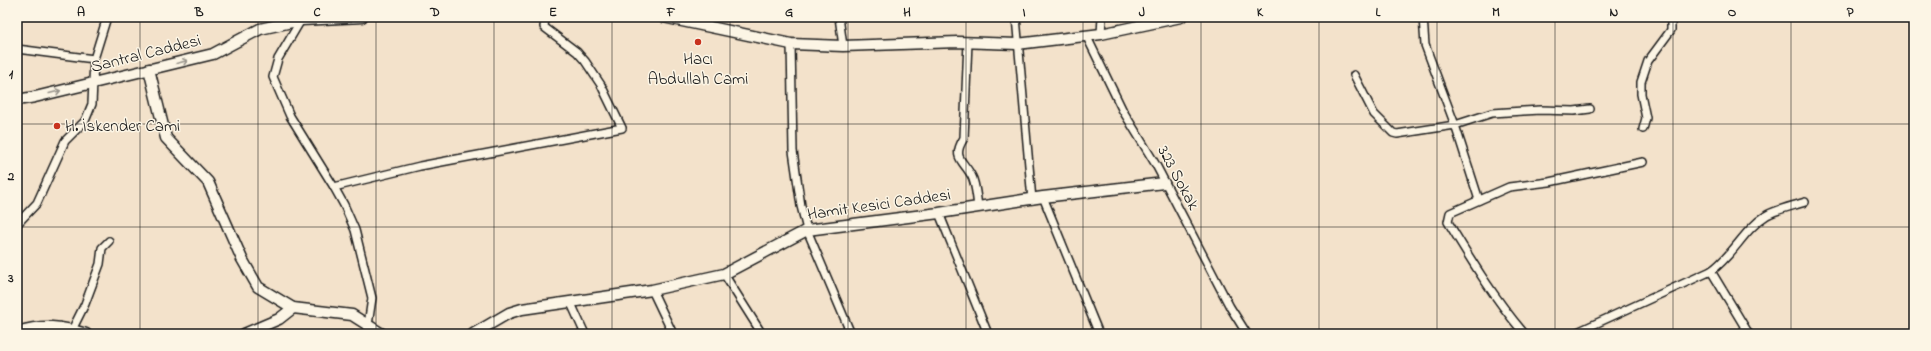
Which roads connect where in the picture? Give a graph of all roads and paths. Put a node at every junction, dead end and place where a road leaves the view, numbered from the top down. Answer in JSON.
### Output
{"nodes":[{"id":1,"x":107,"y":17,"type":"edge"},
{"id":2,"x":362,"y":17,"type":"edge"},
{"id":3,"x":545,"y":17,"type":"edge"},
{"id":4,"x":839,"y":17,"type":"edge"},
{"id":5,"x":1016,"y":17,"type":"edge"},
{"id":6,"x":1102,"y":17,"type":"edge"},
{"id":7,"x":1181,"y":17,"type":"edge"},
{"id":8,"x":1423,"y":17,"type":"edge"},
{"id":9,"x":1671,"y":17,"type":"edge"},
{"id":10,"x":671,"y":18,"type":"edge"},
{"id":11,"x":297,"y":19,"type":"edge"},
{"id":12,"x":1101,"y":34,"type":"junction"},
{"id":13,"x":1086,"y":35,"type":"junction"},
{"id":14,"x":968,"y":42,"type":"junction"},
{"id":15,"x":791,"y":44,"type":"junction"},
{"id":16,"x":1017,"y":44,"type":"junction"},
{"id":17,"x":843,"y":46,"type":"junction"},
{"id":18,"x":17,"y":49,"type":"edge"},
{"id":19,"x":94,"y":59,"type":"junction"},
{"id":20,"x":149,"y":69,"type":"junction"},
{"id":21,"x":1354,"y":75,"type":"dead end"},
{"id":22,"x":92,"y":83,"type":"junction"},
{"id":23,"x":17,"y":100,"type":"edge"},
{"id":24,"x":1590,"y":109,"type":"dead end"},
{"id":25,"x":1455,"y":125,"type":"junction"},
{"id":26,"x":1643,"y":129,"type":"dead end"},
{"id":27,"x":1644,"y":162,"type":"dead end"},
{"id":28,"x":1164,"y":183,"type":"junction"},
{"id":29,"x":334,"y":187,"type":"junction"},
{"id":30,"x":1043,"y":197,"type":"junction"},
{"id":31,"x":1032,"y":200,"type":"junction"},
{"id":32,"x":1479,"y":200,"type":"junction"},
{"id":33,"x":1805,"y":202,"type":"dead end"},
{"id":34,"x":978,"y":208,"type":"junction"},
{"id":35,"x":939,"y":213,"type":"junction"},
{"id":36,"x":17,"y":224,"type":"edge"},
{"id":37,"x":807,"y":230,"type":"junction"},
{"id":38,"x":109,"y":241,"type":"dead end"},
{"id":39,"x":1711,"y":271,"type":"junction"},
{"id":40,"x":724,"y":274,"type":"junction"},
{"id":41,"x":652,"y":290,"type":"junction"},
{"id":42,"x":570,"y":301,"type":"junction"},
{"id":43,"x":293,"y":308,"type":"junction"},
{"id":44,"x":368,"y":325,"type":"junction"},
{"id":45,"x":17,"y":332,"type":"edge"},
{"id":46,"x":71,"y":332,"type":"edge"},
{"id":47,"x":480,"y":332,"type":"edge"},
{"id":48,"x":1523,"y":332,"type":"dead end"},
{"id":49,"x":86,"y":334,"type":"edge"},
{"id":50,"x":244,"y":334,"type":"edge"},
{"id":51,"x":382,"y":334,"type":"edge"},
{"id":52,"x":585,"y":334,"type":"edge"},
{"id":53,"x":673,"y":334,"type":"edge"},
{"id":54,"x":762,"y":334,"type":"edge"},
{"id":55,"x":851,"y":334,"type":"edge"},
{"id":56,"x":988,"y":334,"type":"edge"},
{"id":57,"x":1099,"y":334,"type":"edge"},
{"id":58,"x":1247,"y":334,"type":"edge"},
{"id":59,"x":1573,"y":334,"type":"edge"},
{"id":60,"x":1749,"y":334,"type":"edge"}],
"edges":[{"from":1,"to":19,"type":"street"},
{"from":2,"to":11,"type":"street","name":"Santral Caddesi"},
{"from":3,"to":29,"type":"street"},
{"from":4,"to":17,"type":"street"},
{"from":5,"to":16,"type":"street"},
{"from":6,"to":12,"type":"street"},
{"from":7,"to":12,"type":"street"},
{"from":8,"to":25,"type":"street"},
{"from":9,"to":26,"type":"street"},
{"from":10,"to":15,"type":"street"},
{"from":20,"to":11,"type":"street","name":"Santral Caddesi","one_way":true},
{"from":11,"to":29,"type":"street"},
{"from":12,"to":13,"type":"street"},
{"from":13,"to":16,"type":"street"},
{"from":13,"to":28,"type":"street","name":"323 Sokak"},
{"from":14,"to":16,"type":"street"},
{"from":14,"to":17,"type":"street"},
{"from":14,"to":34,"type":"street"},
{"from":15,"to":17,"type":"street"},
{"from":15,"to":37,"type":"street"},
{"from":16,"to":31,"type":"street"},
{"from":18,"to":19,"type":"street"},
{"from":19,"to":22,"type":"street"},
{"from":20,"to":22,"type":"street","name":"Santral Caddesi"},
{"from":20,"to":43,"type":"street"},
{"from":21,"to":25,"type":"street"},
{"from":23,"to":22,"type":"street","name":"Santral Caddesi","one_way":true},
{"from":22,"to":36,"type":"street"},
{"from":24,"to":25,"type":"street"},
{"from":25,"to":32,"type":"street"},
{"from":27,"to":32,"type":"street"},
{"from":28,"to":30,"type":"street","name":"Hamit Kesici Caddesi"},
{"from":28,"to":58,"type":"street","name":"323 Sokak"},
{"from":29,"to":44,"type":"street"},
{"from":30,"to":31,"type":"street","name":"Hamit Kesici Caddesi"},
{"from":30,"to":57,"type":"street"},
{"from":31,"to":34,"type":"street","name":"Hamit Kesici Caddesi"},
{"from":32,"to":48,"type":"street"},
{"from":33,"to":39,"type":"street"},
{"from":34,"to":35,"type":"street","name":"Hamit Kesici Caddesi"},
{"from":35,"to":37,"type":"street","name":"Hamit Kesici Caddesi"},
{"from":35,"to":56,"type":"street"},
{"from":37,"to":40,"type":"street","name":"Hamit Kesici Caddesi"},
{"from":37,"to":55,"type":"street"},
{"from":38,"to":46,"type":"street"},
{"from":39,"to":59,"type":"street"},
{"from":39,"to":60,"type":"street"},
{"from":40,"to":41,"type":"street","name":"Hamit Kesici Caddesi"},
{"from":40,"to":54,"type":"street"},
{"from":41,"to":42,"type":"street","name":"Hamit Kesici Caddesi"},
{"from":41,"to":53,"type":"street"},
{"from":42,"to":47,"type":"street","name":"Hamit Kesici Caddesi"},
{"from":42,"to":52,"type":"street"},
{"from":43,"to":44,"type":"street"},
{"from":43,"to":50,"type":"street"},
{"from":44,"to":51,"type":"street"},
{"from":45,"to":46,"type":"street"},
{"from":46,"to":49,"type":"street"}]}
